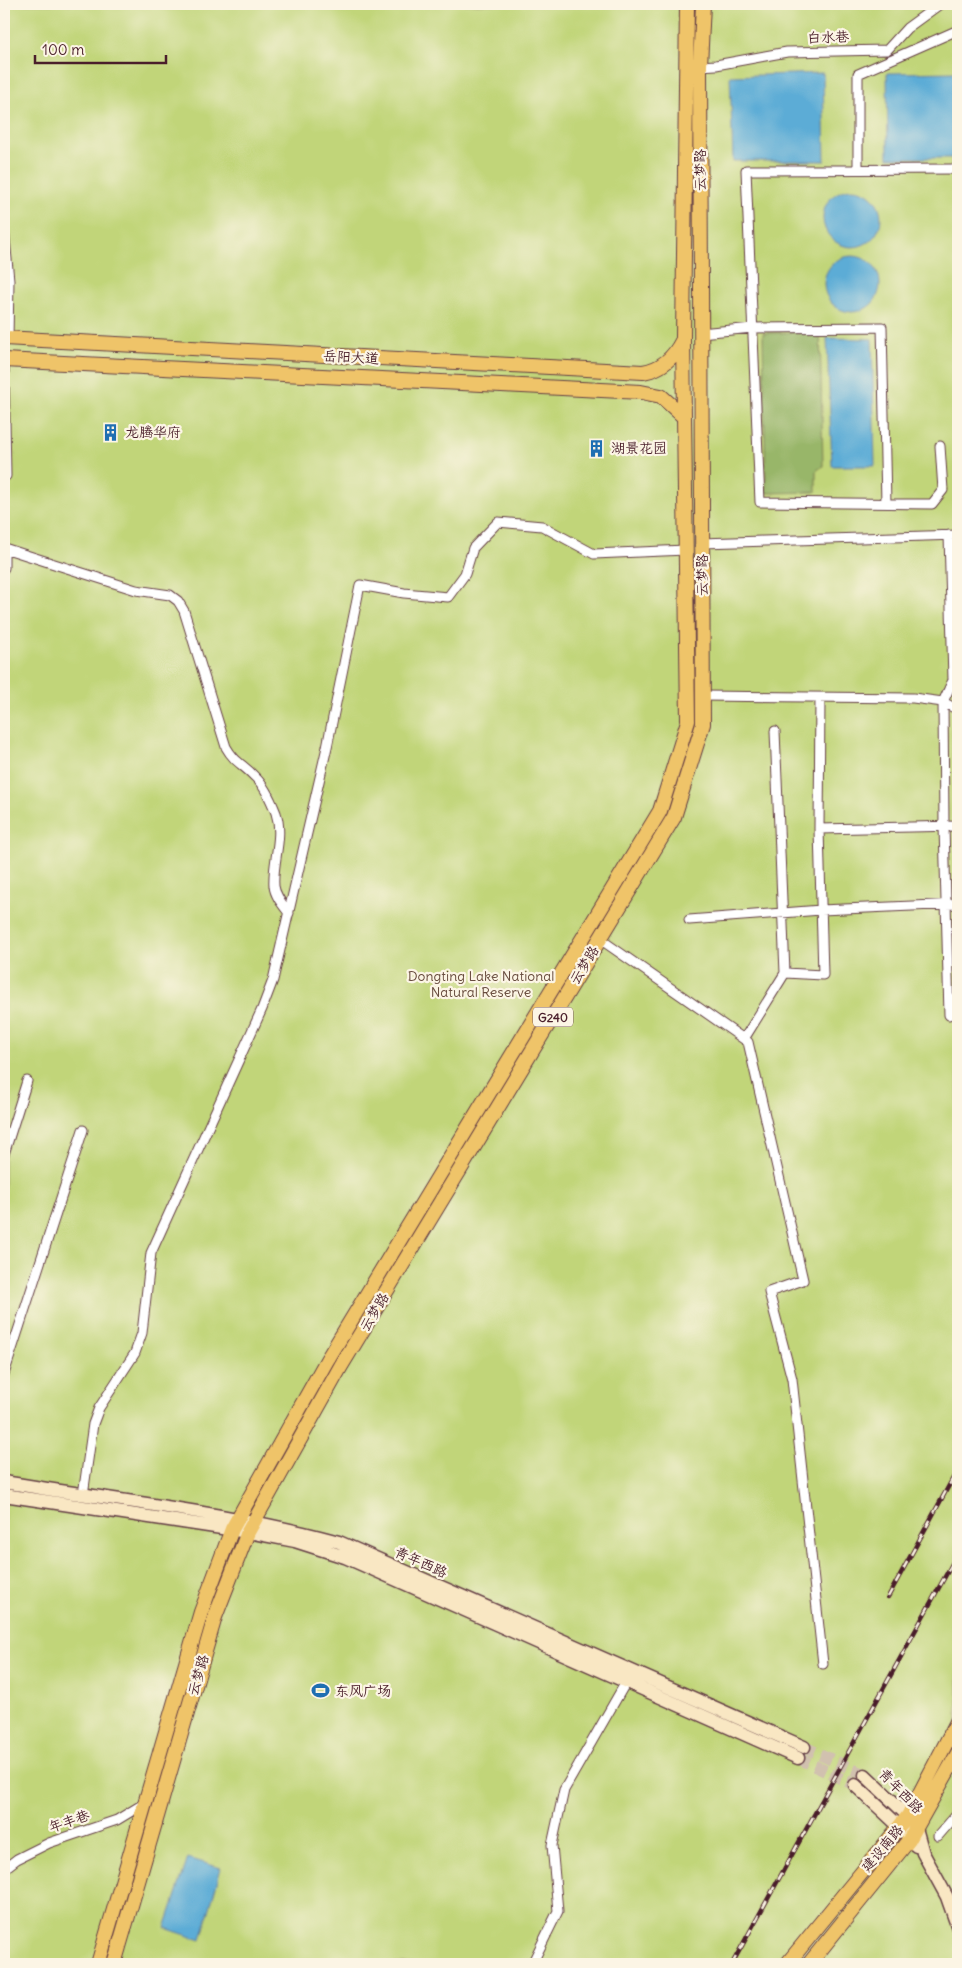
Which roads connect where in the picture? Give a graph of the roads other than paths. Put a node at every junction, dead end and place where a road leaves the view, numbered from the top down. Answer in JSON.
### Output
{"nodes":[{"id":1,"x":687,"y":4,"type":"edge"},
{"id":2,"x":703,"y":4,"type":"edge"},
{"id":3,"x":940,"y":4,"type":"edge"},
{"id":4,"x":958,"y":30,"type":"edge"},
{"id":5,"x":700,"y":66,"type":"junction"},
{"id":6,"x":858,"y":169,"type":"junction"},
{"id":7,"x":958,"y":169,"type":"edge"},
{"id":8,"x":4,"y":228,"type":"edge"},
{"id":9,"x":753,"y":328,"type":"junction"},
{"id":10,"x":700,"y":333,"type":"junction"},
{"id":11,"x":6,"y":338,"type":"edge"},
{"id":12,"x":683,"y":338,"type":"junction"},
{"id":13,"x":4,"y":361,"type":"edge"},
{"id":14,"x":684,"y":417,"type":"junction"},
{"id":15,"x":4,"y":436,"type":"edge"},
{"id":16,"x":940,"y":446,"type":"dead end"},
{"id":17,"x":4,"y":476,"type":"edge"},
{"id":18,"x":886,"y":503,"type":"junction"},
{"id":19,"x":954,"y":535,"type":"edge"},
{"id":20,"x":702,"y":543,"type":"junction"},
{"id":21,"x":4,"y":548,"type":"edge"},
{"id":22,"x":686,"y":550,"type":"junction"},
{"id":23,"x":4,"y":568,"type":"edge"},
{"id":24,"x":703,"y":696,"type":"junction"},
{"id":25,"x":820,"y":698,"type":"junction"},
{"id":26,"x":943,"y":702,"type":"junction"},
{"id":27,"x":958,"y":710,"type":"edge"},
{"id":28,"x":775,"y":731,"type":"dead end"},
{"id":29,"x":944,"y":826,"type":"junction"},
{"id":30,"x":958,"y":826,"type":"edge"},
{"id":31,"x":820,"y":829,"type":"junction"},
{"id":32,"x":958,"y":904,"type":"edge"},
{"id":33,"x":946,"y":905,"type":"junction"},
{"id":34,"x":821,"y":910,"type":"junction"},
{"id":35,"x":289,"y":913,"type":"junction"},
{"id":36,"x":783,"y":913,"type":"junction"},
{"id":37,"x":689,"y":920,"type":"dead end"},
{"id":38,"x":600,"y":939,"type":"junction"},
{"id":39,"x":785,"y":973,"type":"junction"},
{"id":40,"x":949,"y":1014,"type":"dead end"},
{"id":41,"x":744,"y":1039,"type":"junction"},
{"id":42,"x":27,"y":1081,"type":"dead end"},
{"id":43,"x":83,"y":1130,"type":"dead end"},
{"id":44,"x":4,"y":1154,"type":"edge"},
{"id":45,"x":4,"y":1374,"type":"edge"},
{"id":46,"x":4,"y":1482,"type":"edge"},
{"id":47,"x":4,"y":1495,"type":"edge"},
{"id":48,"x":83,"y":1495,"type":"junction"},
{"id":49,"x":236,"y":1524,"type":"junction"},
{"id":50,"x":250,"y":1527,"type":"junction"},
{"id":51,"x":823,"y":1664,"type":"dead end"},
{"id":52,"x":626,"y":1682,"type":"junction"},
{"id":53,"x":958,"y":1720,"type":"edge"},
{"id":54,"x":958,"y":1753,"type":"edge"},
{"id":55,"x":864,"y":1775,"type":"tunnel mouth"},
{"id":56,"x":855,"y":1786,"type":"tunnel mouth"},
{"id":57,"x":145,"y":1803,"type":"junction"},
{"id":58,"x":958,"y":1813,"type":"edge"},
{"id":59,"x":904,"y":1821,"type":"junction"},
{"id":60,"x":912,"y":1834,"type":"junction"},
{"id":61,"x":938,"y":1836,"type":"dead end"},
{"id":62,"x":4,"y":1869,"type":"edge"},
{"id":63,"x":958,"y":1928,"type":"edge"},
{"id":64,"x":98,"y":1964,"type":"edge"},
{"id":65,"x":114,"y":1964,"type":"edge"},
{"id":66,"x":532,"y":1964,"type":"edge"},
{"id":67,"x":787,"y":1964,"type":"edge"},
{"id":68,"x":810,"y":1964,"type":"edge"}],
"edges":[{"from":1,"to":12,"type":"main road","number":"G240"},
{"from":2,"to":5,"type":"main road","name":"云梦路","number":"G240"},
{"from":3,"to":5,"type":"street","name":"白水巷"},
{"from":4,"to":6,"type":"street"},
{"from":5,"to":10,"type":"main road","name":"云梦路","number":"G240"},
{"from":6,"to":7,"type":"street"},
{"from":6,"to":9,"type":"street"},
{"from":8,"to":11,"type":"street"},
{"from":9,"to":10,"type":"street"},
{"from":9,"to":18,"type":"street"},
{"from":9,"to":18,"type":"street"},
{"from":10,"to":20,"type":"main road","name":"云梦路","number":"G240"},
{"from":11,"to":12,"type":"main road","name":"岳阳大道"},
{"from":12,"to":14,"type":"main road","number":"G240"},
{"from":13,"to":14,"type":"main road","name":"岳阳大道"},
{"from":13,"to":15,"type":"street"},
{"from":14,"to":22,"type":"main road","number":"G240"},
{"from":15,"to":17,"type":"street"},
{"from":16,"to":18,"type":"street"},
{"from":19,"to":20,"type":"street"},
{"from":19,"to":26,"type":"street"},
{"from":20,"to":24,"type":"main road","name":"云梦路","number":"G240"},
{"from":21,"to":23,"type":"street"},
{"from":21,"to":35,"type":"street"},
{"from":22,"to":35,"type":"street"},
{"from":22,"to":49,"type":"main road","number":"G240"},
{"from":24,"to":25,"type":"street"},
{"from":24,"to":38,"type":"main road","name":"云梦路","number":"G240"},
{"from":25,"to":26,"type":"street"},
{"from":25,"to":31,"type":"street"},
{"from":26,"to":27,"type":"street"},
{"from":26,"to":29,"type":"street"},
{"from":28,"to":36,"type":"street"},
{"from":29,"to":30,"type":"street"},
{"from":29,"to":31,"type":"street"},
{"from":29,"to":33,"type":"street"},
{"from":31,"to":34,"type":"street"},
{"from":32,"to":33,"type":"street"},
{"from":33,"to":34,"type":"street"},
{"from":33,"to":40,"type":"street"},
{"from":34,"to":36,"type":"street"},
{"from":34,"to":39,"type":"street"},
{"from":35,"to":48,"type":"street"},
{"from":36,"to":37,"type":"street"},
{"from":36,"to":39,"type":"street"},
{"from":38,"to":41,"type":"street"},
{"from":38,"to":50,"type":"main road","name":"云梦路","number":"G240"},
{"from":39,"to":41,"type":"street"},
{"from":41,"to":51,"type":"street"},
{"from":42,"to":44,"type":"street"},
{"from":43,"to":45,"type":"street"},
{"from":46,"to":48,"type":"main road","name":"青年西路"},
{"from":47,"to":49,"type":"main road","name":"青年西路"},
{"from":48,"to":49,"type":"main road","name":"青年西路"},
{"from":49,"to":50,"type":"main road","name":"青年西路"},
{"from":49,"to":57,"type":"main road","number":"G240"},
{"from":50,"to":52,"type":"main road","name":"青年西路"},
{"from":50,"to":52,"type":"main road","name":"青年西路"},
{"from":50,"to":65,"type":"main road","name":"云梦路","number":"G240"},
{"from":52,"to":66,"type":"street"},
{"from":53,"to":59,"type":"main road","name":"建设南路"},
{"from":54,"to":60,"type":"main road","name":"建设南路"},
{"from":55,"to":59,"type":"main road","name":"青年西路"},
{"from":56,"to":59,"type":"main road","name":"青年西路"},
{"from":57,"to":62,"type":"street","name":"年丰巷"},
{"from":57,"to":64,"type":"main road","number":"G240"},
{"from":58,"to":61,"type":"street"},
{"from":59,"to":60,"type":"main road","name":"青年西路"},
{"from":59,"to":67,"type":"main road","name":"建设南路"},
{"from":60,"to":63,"type":"main road","name":"青年西路"},
{"from":60,"to":68,"type":"main road","name":"建设南路"}]}
